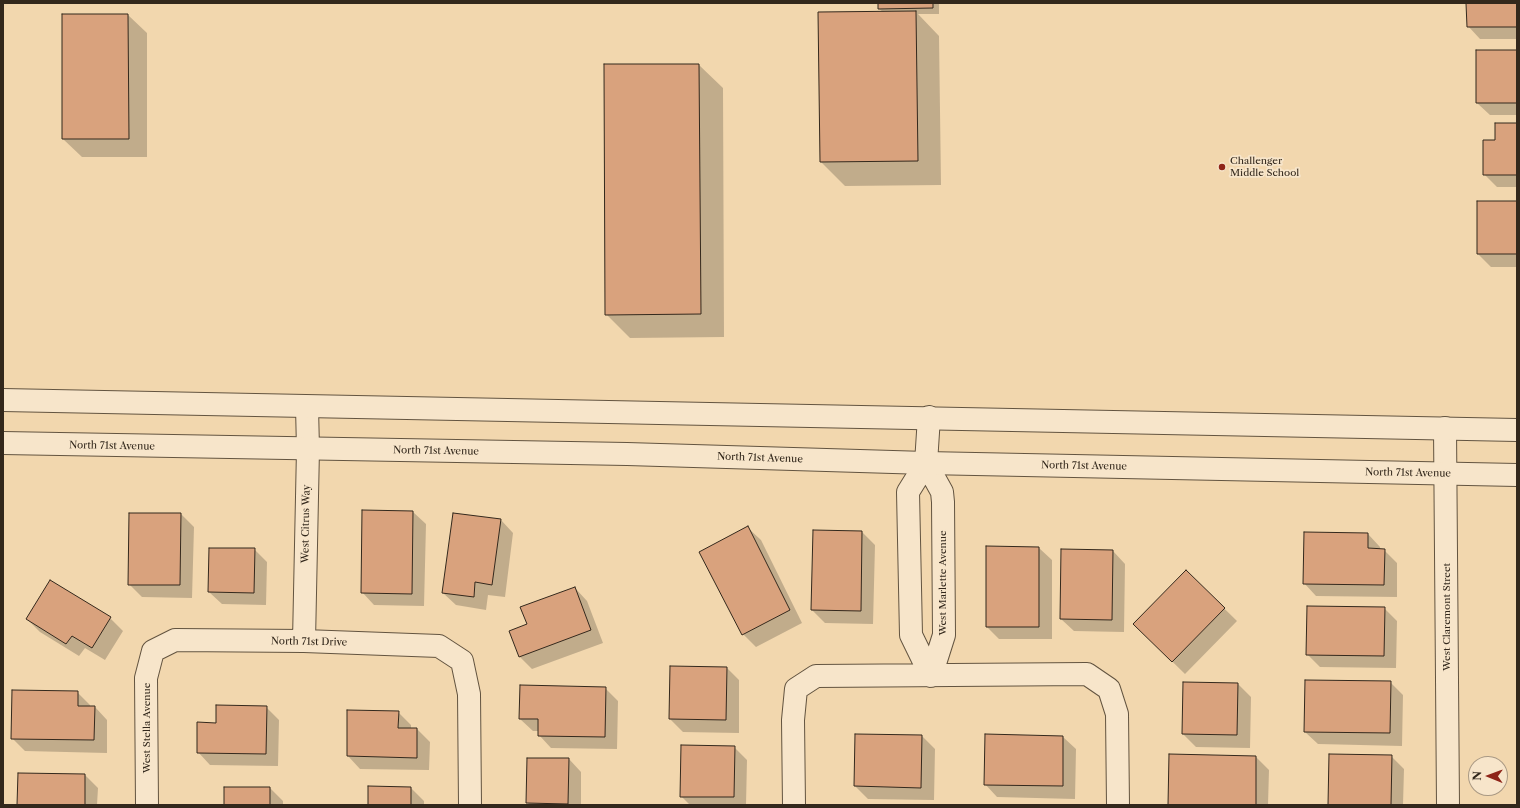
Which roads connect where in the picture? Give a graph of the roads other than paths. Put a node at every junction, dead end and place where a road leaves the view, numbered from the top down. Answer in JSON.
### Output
{"nodes":[{"id":1,"x":3,"y":400,"type":"edge"},
{"id":2,"x":307,"y":406,"type":"junction"},
{"id":3,"x":929,"y":417,"type":"junction"},
{"id":4,"x":1445,"y":428,"type":"junction"},
{"id":5,"x":1517,"y":430,"type":"edge"},
{"id":6,"x":3,"y":443,"type":"edge"},
{"id":7,"x":308,"y":449,"type":"junction"},
{"id":8,"x":926,"y":463,"type":"junction"},
{"id":9,"x":1445,"y":474,"type":"junction"},
{"id":10,"x":1517,"y":475,"type":"edge"},
{"id":11,"x":304,"y":641,"type":"junction"},
{"id":12,"x":153,"y":651,"type":"joint"},
{"id":13,"x":931,"y":676,"type":"junction"},
{"id":14,"x":147,"y":805,"type":"edge"},
{"id":15,"x":470,"y":805,"type":"edge"},
{"id":16,"x":794,"y":805,"type":"edge"},
{"id":17,"x":1118,"y":805,"type":"edge"},
{"id":18,"x":1448,"y":805,"type":"edge"}],
"edges":[{"from":1,"to":2,"type":"street"},
{"from":2,"to":3,"type":"street"},
{"from":2,"to":7,"type":"street","name":"West Citrus Way"},
{"from":3,"to":4,"type":"street"},
{"from":3,"to":8,"type":"street"},
{"from":4,"to":5,"type":"street"},
{"from":4,"to":9,"type":"street","name":"West Claremont Street"},
{"from":6,"to":7,"type":"street","name":"North 71st Avenue"},
{"from":7,"to":8,"type":"street","name":"North 71st Avenue"},
{"from":7,"to":11,"type":"street","name":"West Citrus Way"},
{"from":8,"to":9,"type":"street","name":"North 71st Avenue"},
{"from":8,"to":13,"type":"street","name":"West Marlette Avenue"},
{"from":8,"to":13,"type":"street"},
{"from":9,"to":10,"type":"street","name":"North 71st Avenue"},
{"from":9,"to":18,"type":"street","name":"West Claremont Street"},
{"from":11,"to":12,"type":"street","name":"North 71st Drive"},
{"from":11,"to":15,"type":"street","name":"North 71st Drive"},
{"from":12,"to":14,"type":"street","name":"West Stella Avenue"},
{"from":13,"to":16,"type":"street"},
{"from":13,"to":17,"type":"street"}]}
